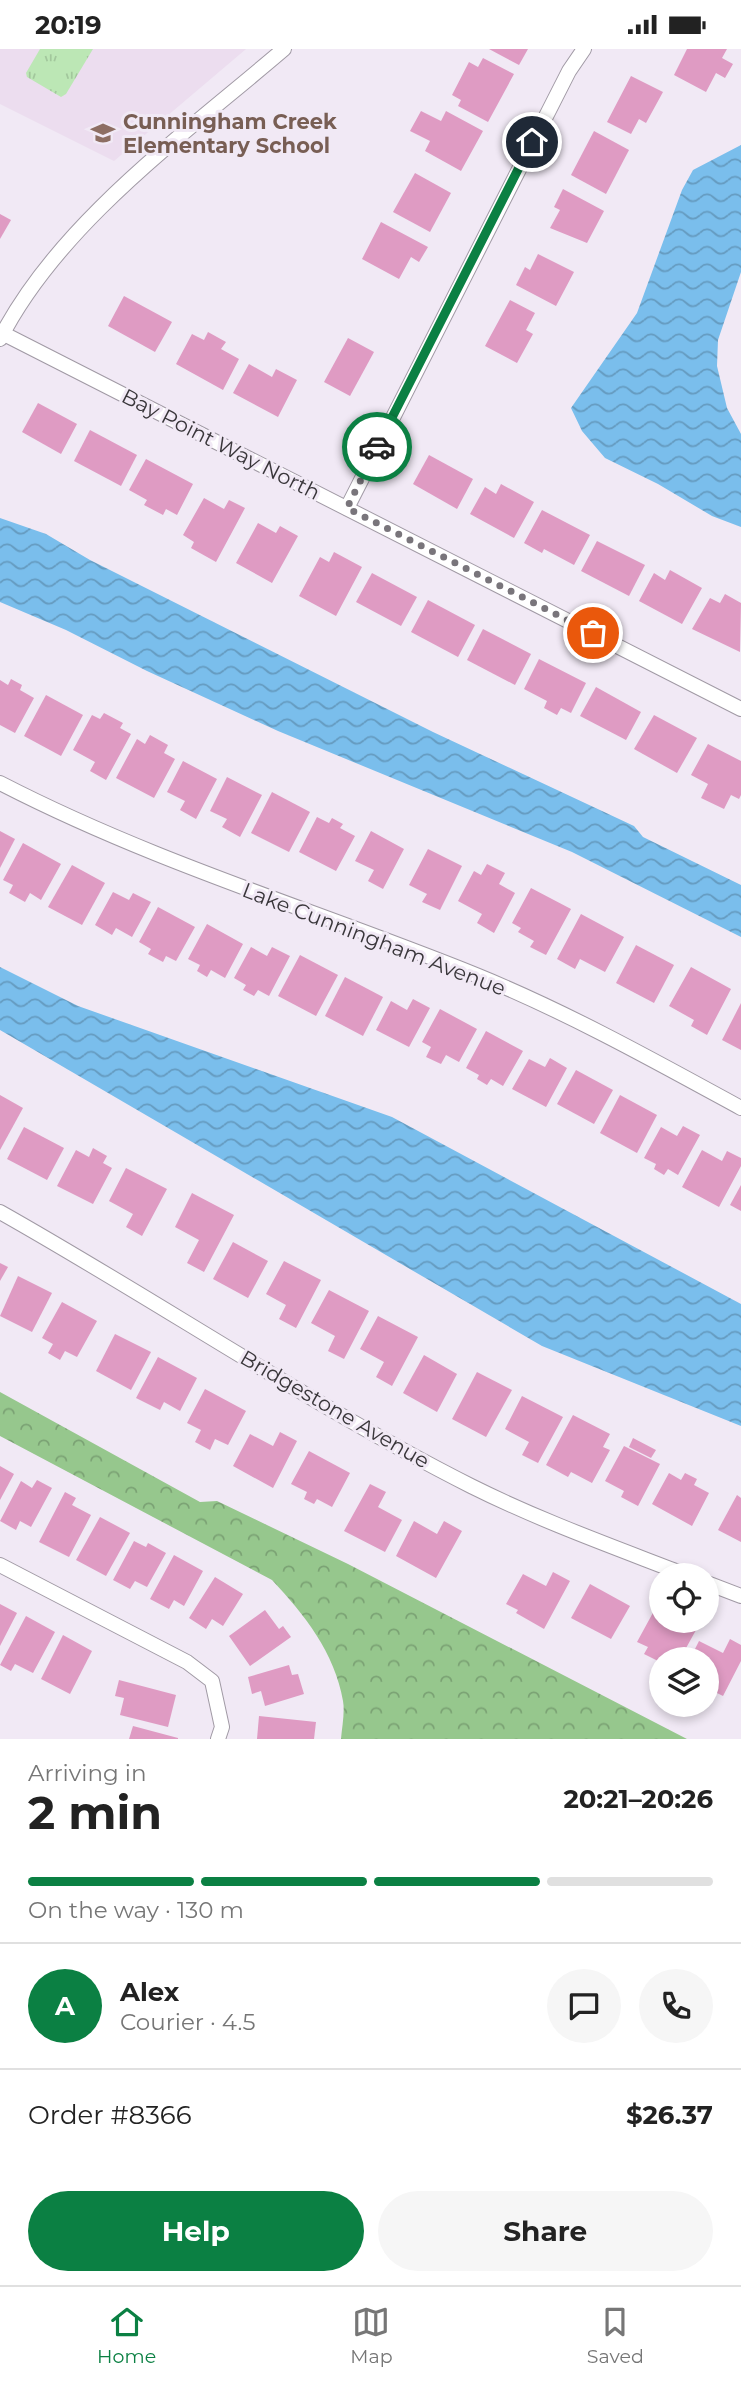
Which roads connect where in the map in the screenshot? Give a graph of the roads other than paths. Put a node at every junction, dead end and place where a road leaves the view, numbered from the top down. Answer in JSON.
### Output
{"nodes":[{"id":1,"x":284,"y":49,"type":"edge"},
{"id":2,"x":584,"y":49,"type":"edge"},
{"id":3,"x":1,"y":335,"type":"edge"},
{"id":4,"x":347,"y":508,"type":"junction"},
{"id":5,"x":741,"y":709,"type":"edge"},
{"id":6,"x":0,"y":783,"type":"edge"},
{"id":7,"x":741,"y":1108,"type":"edge"},
{"id":8,"x":0,"y":1212,"type":"edge"},
{"id":9,"x":656,"y":1563,"type":"edge"},
{"id":10,"x":0,"y":1565,"type":"edge"},
{"id":11,"x":719,"y":1588,"type":"edge"},
{"id":12,"x":741,"y":1596,"type":"edge"},
{"id":13,"x":218,"y":1739,"type":"edge"}],
"edges":[{"from":1,"to":3,"type":"street"},
{"from":2,"to":4,"type":"street"},
{"from":3,"to":4,"type":"street","name":"Bay Point Way North"},
{"from":4,"to":5,"type":"street","name":"Bay Point Way North"},
{"from":6,"to":7,"type":"street","name":"Lake Cunningham Avenue"},
{"from":8,"to":9,"type":"street","name":"Bridgestone Avenue"},
{"from":10,"to":13,"type":"street"},
{"from":11,"to":12,"type":"street"}]}
